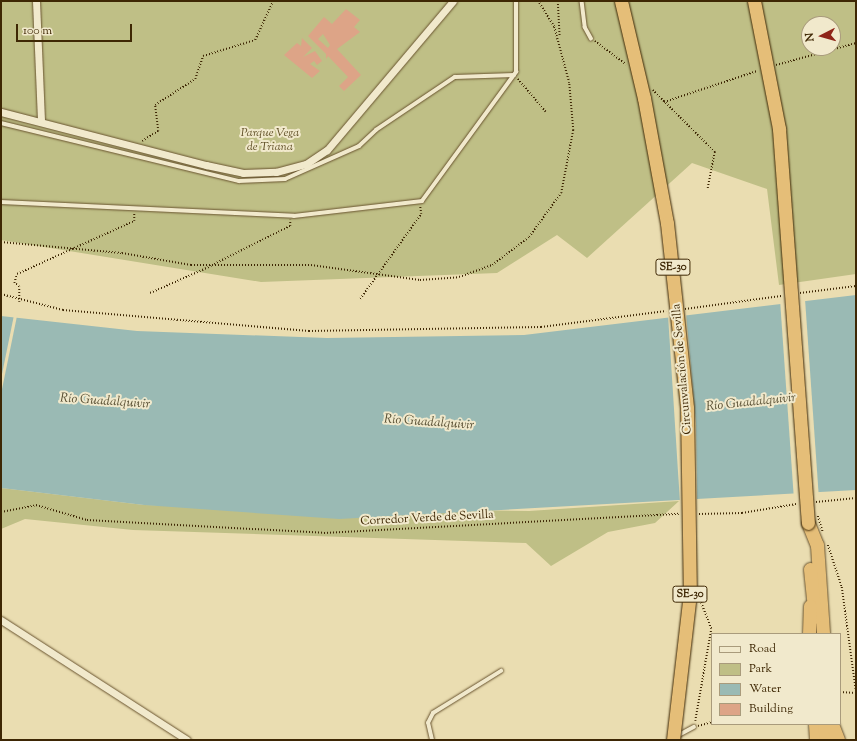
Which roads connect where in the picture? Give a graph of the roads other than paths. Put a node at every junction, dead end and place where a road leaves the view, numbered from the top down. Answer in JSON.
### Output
{"nodes":[{"id":1,"x":36,"y":1,"type":"edge"},
{"id":2,"x":452,"y":1,"type":"edge"},
{"id":3,"x":516,"y":1,"type":"edge"},
{"id":4,"x":582,"y":1,"type":"edge"},
{"id":5,"x":621,"y":1,"type":"edge"},
{"id":6,"x":754,"y":1,"type":"edge"},
{"id":7,"x":591,"y":38,"type":"road end"},
{"id":8,"x":514,"y":75,"type":"junction"},
{"id":9,"x":1,"y":112,"type":"edge"},
{"id":10,"x":41,"y":122,"type":"junction"},
{"id":11,"x":1,"y":123,"type":"edge"},
{"id":12,"x":1,"y":202,"type":"edge"},
{"id":13,"x":808,"y":523,"type":"junction"},
{"id":14,"x":812,"y":598,"type":"junction"},
{"id":15,"x":1,"y":620,"type":"edge"},
{"id":16,"x":809,"y":633,"type":"edge"},
{"id":17,"x":816,"y":633,"type":"edge"},
{"id":18,"x":823,"y":633,"type":"edge"},
{"id":19,"x":685,"y":651,"type":"junction"},
{"id":20,"x":501,"y":671,"type":"dead end"},
{"id":21,"x":815,"y":725,"type":"edge"},
{"id":22,"x":824,"y":725,"type":"edge"},
{"id":23,"x":832,"y":725,"type":"edge"},
{"id":24,"x":694,"y":727,"type":"road end"},
{"id":25,"x":188,"y":740,"type":"edge"},
{"id":26,"x":432,"y":740,"type":"edge"},
{"id":27,"x":669,"y":740,"type":"edge"},
{"id":28,"x":673,"y":740,"type":"edge"},
{"id":29,"x":680,"y":740,"type":"edge"},
{"id":30,"x":816,"y":740,"type":"edge"},
{"id":31,"x":826,"y":740,"type":"edge"},
{"id":32,"x":838,"y":740,"type":"edge"}],
"edges":[{"from":1,"to":10,"type":"street"},
{"from":2,"to":10,"type":"street"},
{"from":3,"to":8,"type":"lane"},
{"from":4,"to":7,"type":"lane"},
{"from":5,"to":19,"type":"highway","name":"Circunvalación de Sevilla","number":"SE-30","bridge":true},
{"from":6,"to":13,"type":"highway","bridge":true},
{"from":8,"to":11,"type":"lane"},
{"from":8,"to":12,"type":"lane"},
{"from":9,"to":10,"type":"street"},
{"from":13,"to":14,"type":"highway"},
{"from":13,"to":18,"type":"highway"},
{"from":14,"to":16,"type":"highway"},
{"from":14,"to":17,"type":"highway"},
{"from":15,"to":25,"type":"street"},
{"from":19,"to":28,"type":"highway","name":"Circunvalación de Sevilla","number":"SE-30","bridge":true},
{"from":19,"to":29,"type":"highway"},
{"from":20,"to":26,"type":"lane"},
{"from":21,"to":30,"type":"highway"},
{"from":22,"to":31,"type":"highway"},
{"from":23,"to":32,"type":"highway"},
{"from":24,"to":27,"type":"lane"}]}
